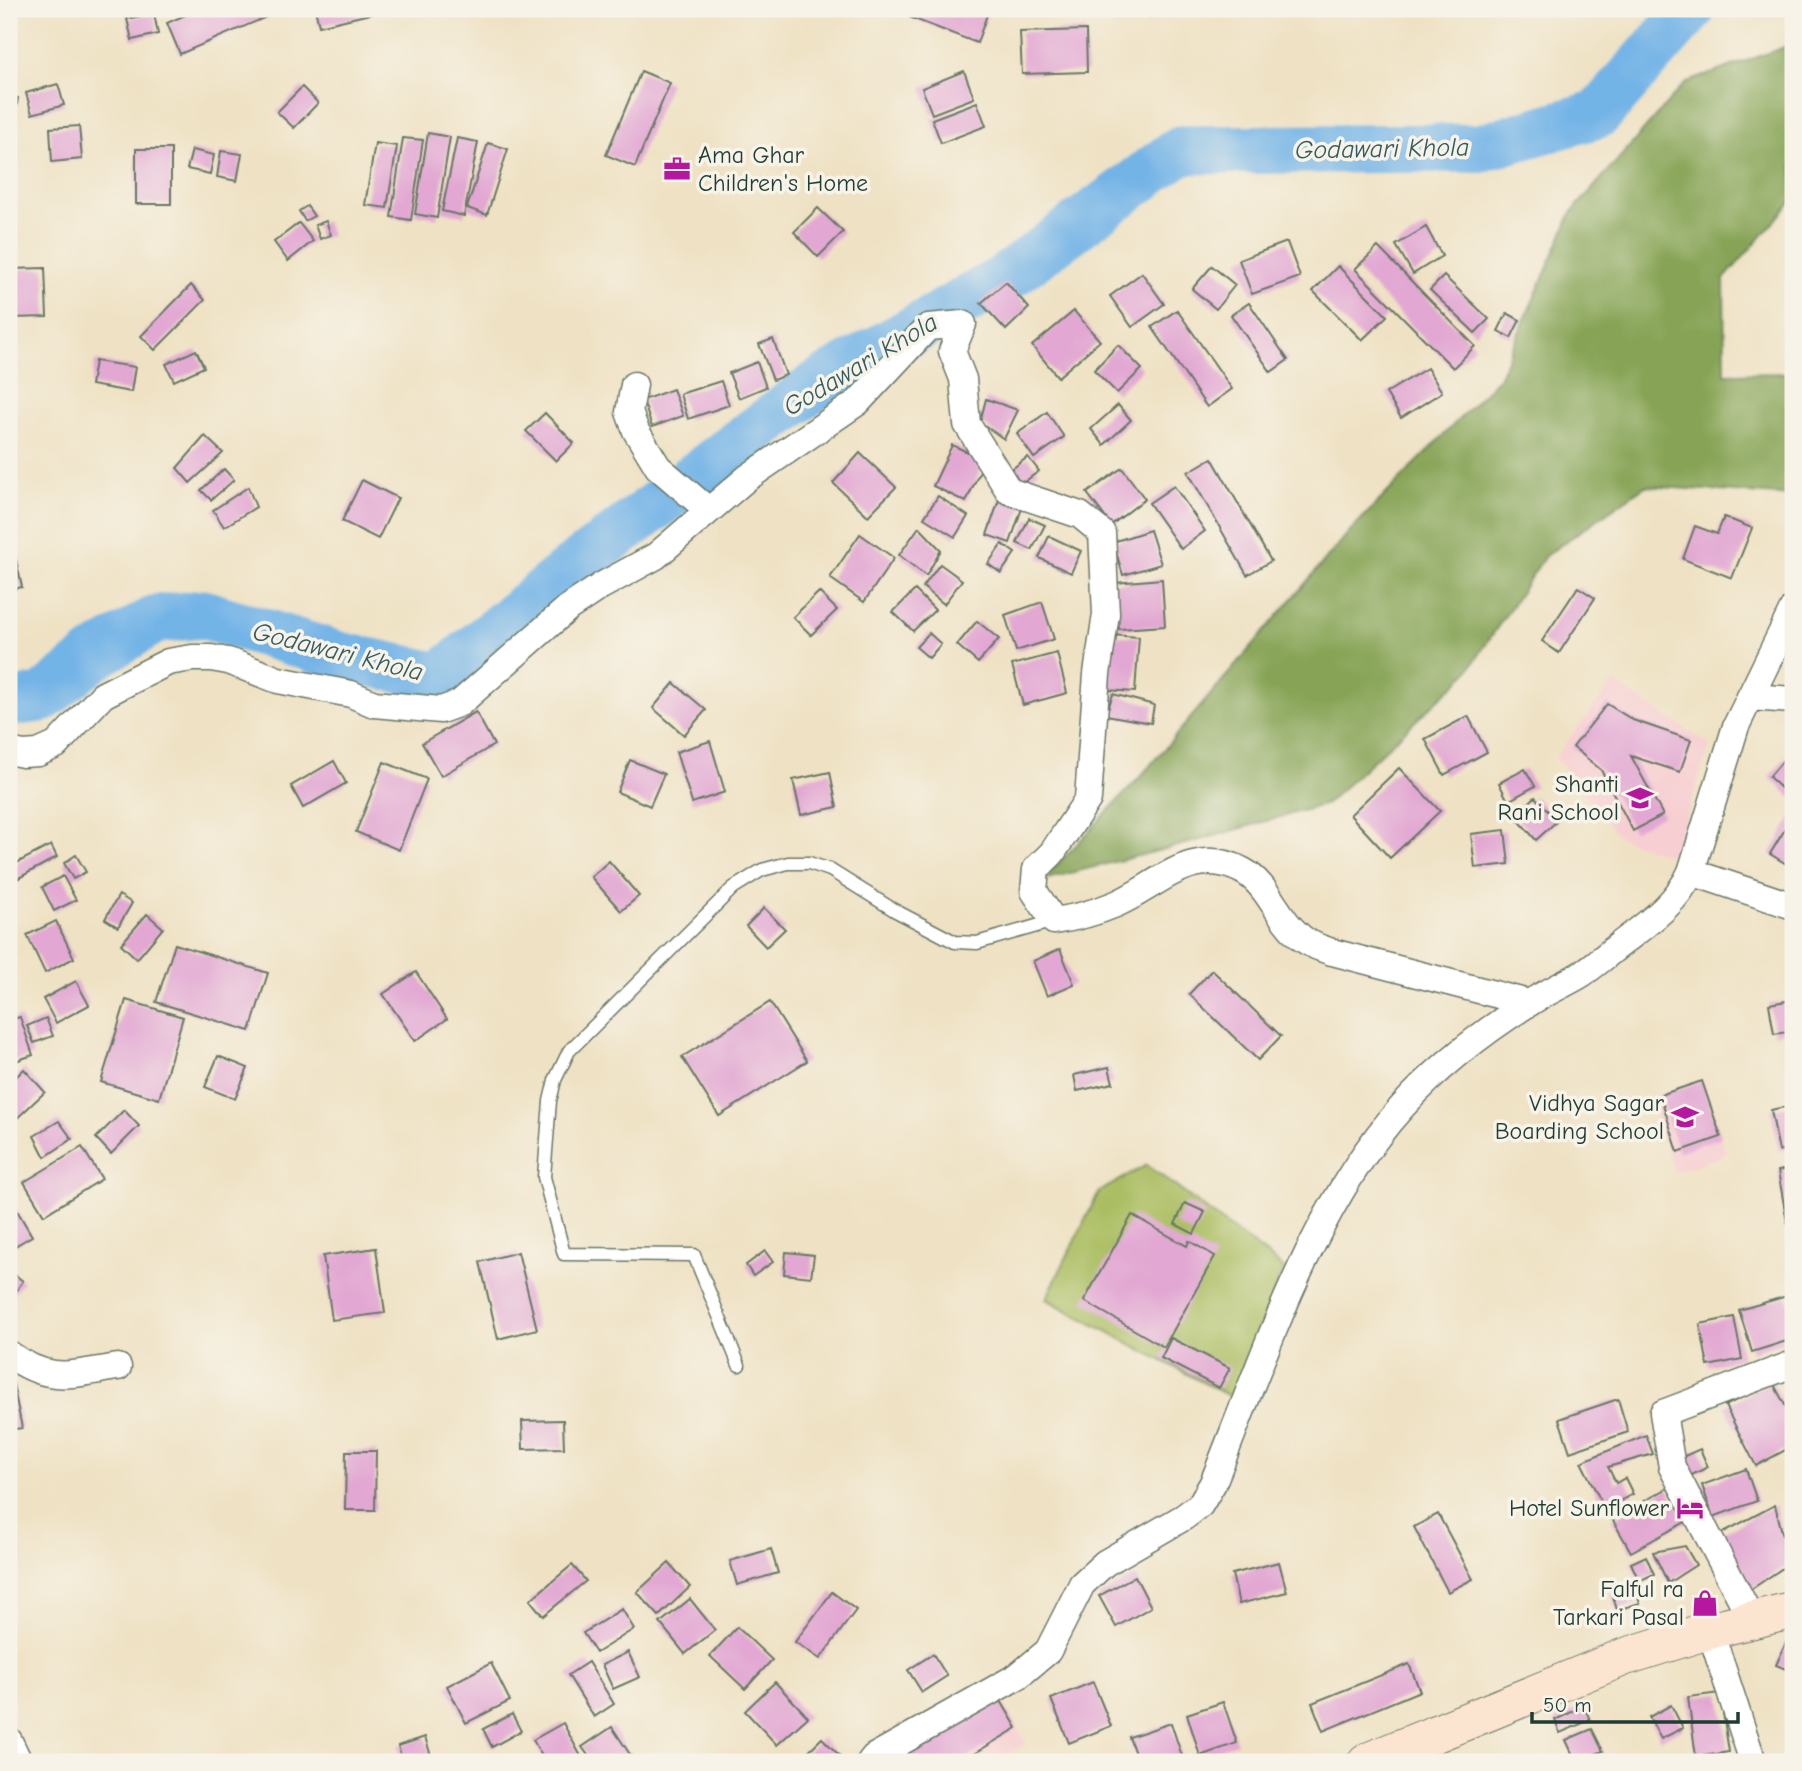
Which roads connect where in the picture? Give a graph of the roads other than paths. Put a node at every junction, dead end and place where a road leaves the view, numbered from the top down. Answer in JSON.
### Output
{"nodes":[{"id":1,"x":634,"y":385,"type":"dead end"},
{"id":2,"x":708,"y":510,"type":"junction"},
{"id":3,"x":1793,"y":609,"type":"edge"},
{"id":4,"x":1749,"y":697,"type":"junction"},
{"id":5,"x":1793,"y":701,"type":"edge"},
{"id":6,"x":9,"y":751,"type":"edge"},
{"id":7,"x":1691,"y":872,"type":"junction"},
{"id":8,"x":1793,"y":906,"type":"edge"},
{"id":9,"x":1054,"y":921,"type":"junction"},
{"id":10,"x":1529,"y":1003,"type":"junction"},
{"id":11,"x":9,"y":1354,"type":"edge"},
{"id":12,"x":1793,"y":1364,"type":"edge"},
{"id":13,"x":739,"y":1366,"type":"dead end"},
{"id":14,"x":118,"y":1367,"type":"dead end"},
{"id":15,"x":1793,"y":1610,"type":"edge"},
{"id":16,"x":1752,"y":1620,"type":"junction"},
{"id":17,"x":1710,"y":1630,"type":"junction"},
{"id":18,"x":9,"y":1741,"type":"edge"},
{"id":19,"x":19,"y":1762,"type":"edge"},
{"id":20,"x":870,"y":1762,"type":"edge"},
{"id":21,"x":1366,"y":1762,"type":"edge"},
{"id":22,"x":1753,"y":1762,"type":"edge"}],
"edges":[{"from":1,"to":2,"type":"street"},
{"from":2,"to":6,"type":"street"},
{"from":2,"to":9,"type":"street"},
{"from":3,"to":4,"type":"street"},
{"from":4,"to":5,"type":"street"},
{"from":4,"to":7,"type":"street"},
{"from":7,"to":8,"type":"street"},
{"from":7,"to":10,"type":"street"},
{"from":9,"to":10,"type":"street"},
{"from":9,"to":13,"type":"lane"},
{"from":10,"to":20,"type":"street"},
{"from":11,"to":14,"type":"street"},
{"from":12,"to":16,"type":"street"},
{"from":15,"to":16,"type":"street"},
{"from":16,"to":17,"type":"street"},
{"from":17,"to":21,"type":"street"},
{"from":17,"to":22,"type":"street"},
{"from":18,"to":19,"type":"street"}]}
